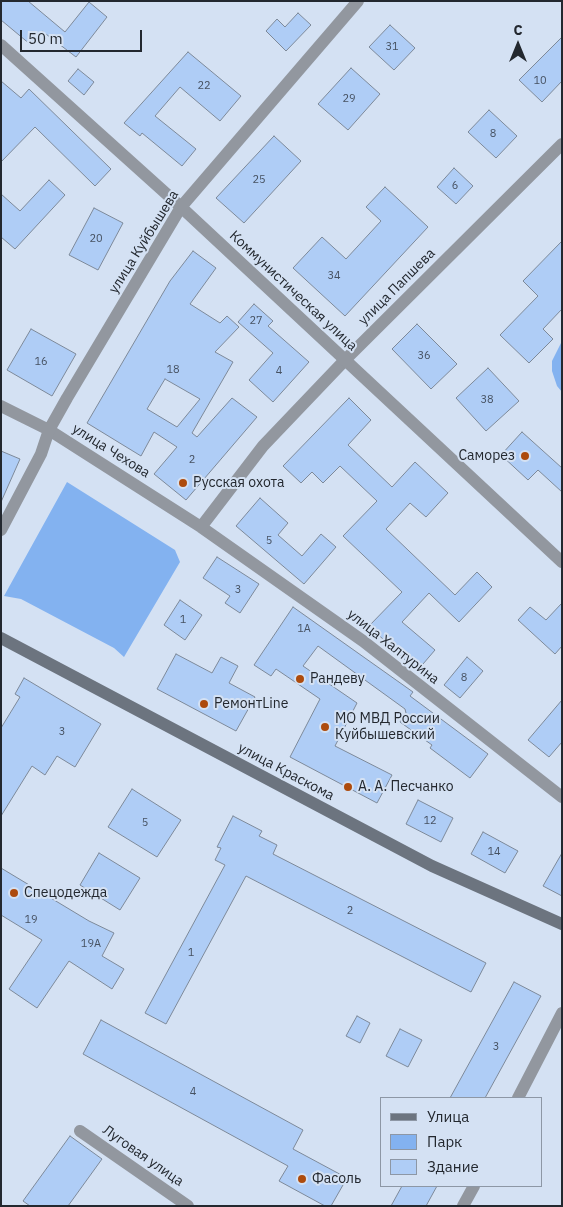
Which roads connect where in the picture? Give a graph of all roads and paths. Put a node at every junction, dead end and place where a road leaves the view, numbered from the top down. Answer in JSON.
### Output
{"nodes":[{"id":1,"x":358,"y":1,"type":"edge"},
{"id":2,"x":1,"y":45,"type":"edge"},
{"id":3,"x":562,"y":144,"type":"edge"},
{"id":4,"x":181,"y":207,"type":"junction"},
{"id":5,"x":346,"y":359,"type":"junction"},
{"id":6,"x":1,"y":406,"type":"edge"},
{"id":7,"x":49,"y":430,"type":"junction"},
{"id":8,"x":201,"y":527,"type":"junction"},
{"id":9,"x":1,"y":530,"type":"edge"},
{"id":10,"x":562,"y":562,"type":"edge"},
{"id":11,"x":1,"y":638,"type":"edge"},
{"id":12,"x":562,"y":797,"type":"edge"},
{"id":13,"x":562,"y":924,"type":"edge"},
{"id":14,"x":562,"y":1014,"type":"edge"},
{"id":15,"x":519,"y":1097,"type":"edge"},
{"id":16,"x":80,"y":1131,"type":"dead end"},
{"id":17,"x":473,"y":1187,"type":"edge"},
{"id":18,"x":188,"y":1206,"type":"edge"},
{"id":19,"x":463,"y":1206,"type":"edge"}],
"edges":[{"from":1,"to":4,"type":"street","name":"улица Куйбышева"},
{"from":2,"to":4,"type":"street","name":"Коммунистическая улица"},
{"from":3,"to":5,"type":"street","name":"улица Папшева"},
{"from":4,"to":5,"type":"street","name":"Коммунистическая улица"},
{"from":4,"to":7,"type":"street","name":"улица Куйбышева"},
{"from":5,"to":8,"type":"street","name":"улица Папшева"},
{"from":5,"to":10,"type":"street","name":"Коммунистическая улица"},
{"from":6,"to":7,"type":"street","name":"улица Чехова"},
{"from":7,"to":8,"type":"street","name":"улица Чехова"},
{"from":7,"to":9,"type":"street","name":"улица Куйбышева"},
{"from":8,"to":12,"type":"street","name":"улица Халтурина"},
{"from":11,"to":13,"type":"main road","name":"улица Краскома"},
{"from":14,"to":15,"type":"street"},
{"from":16,"to":18,"type":"street","name":"Луговая улица"},
{"from":17,"to":19,"type":"street"}]}
